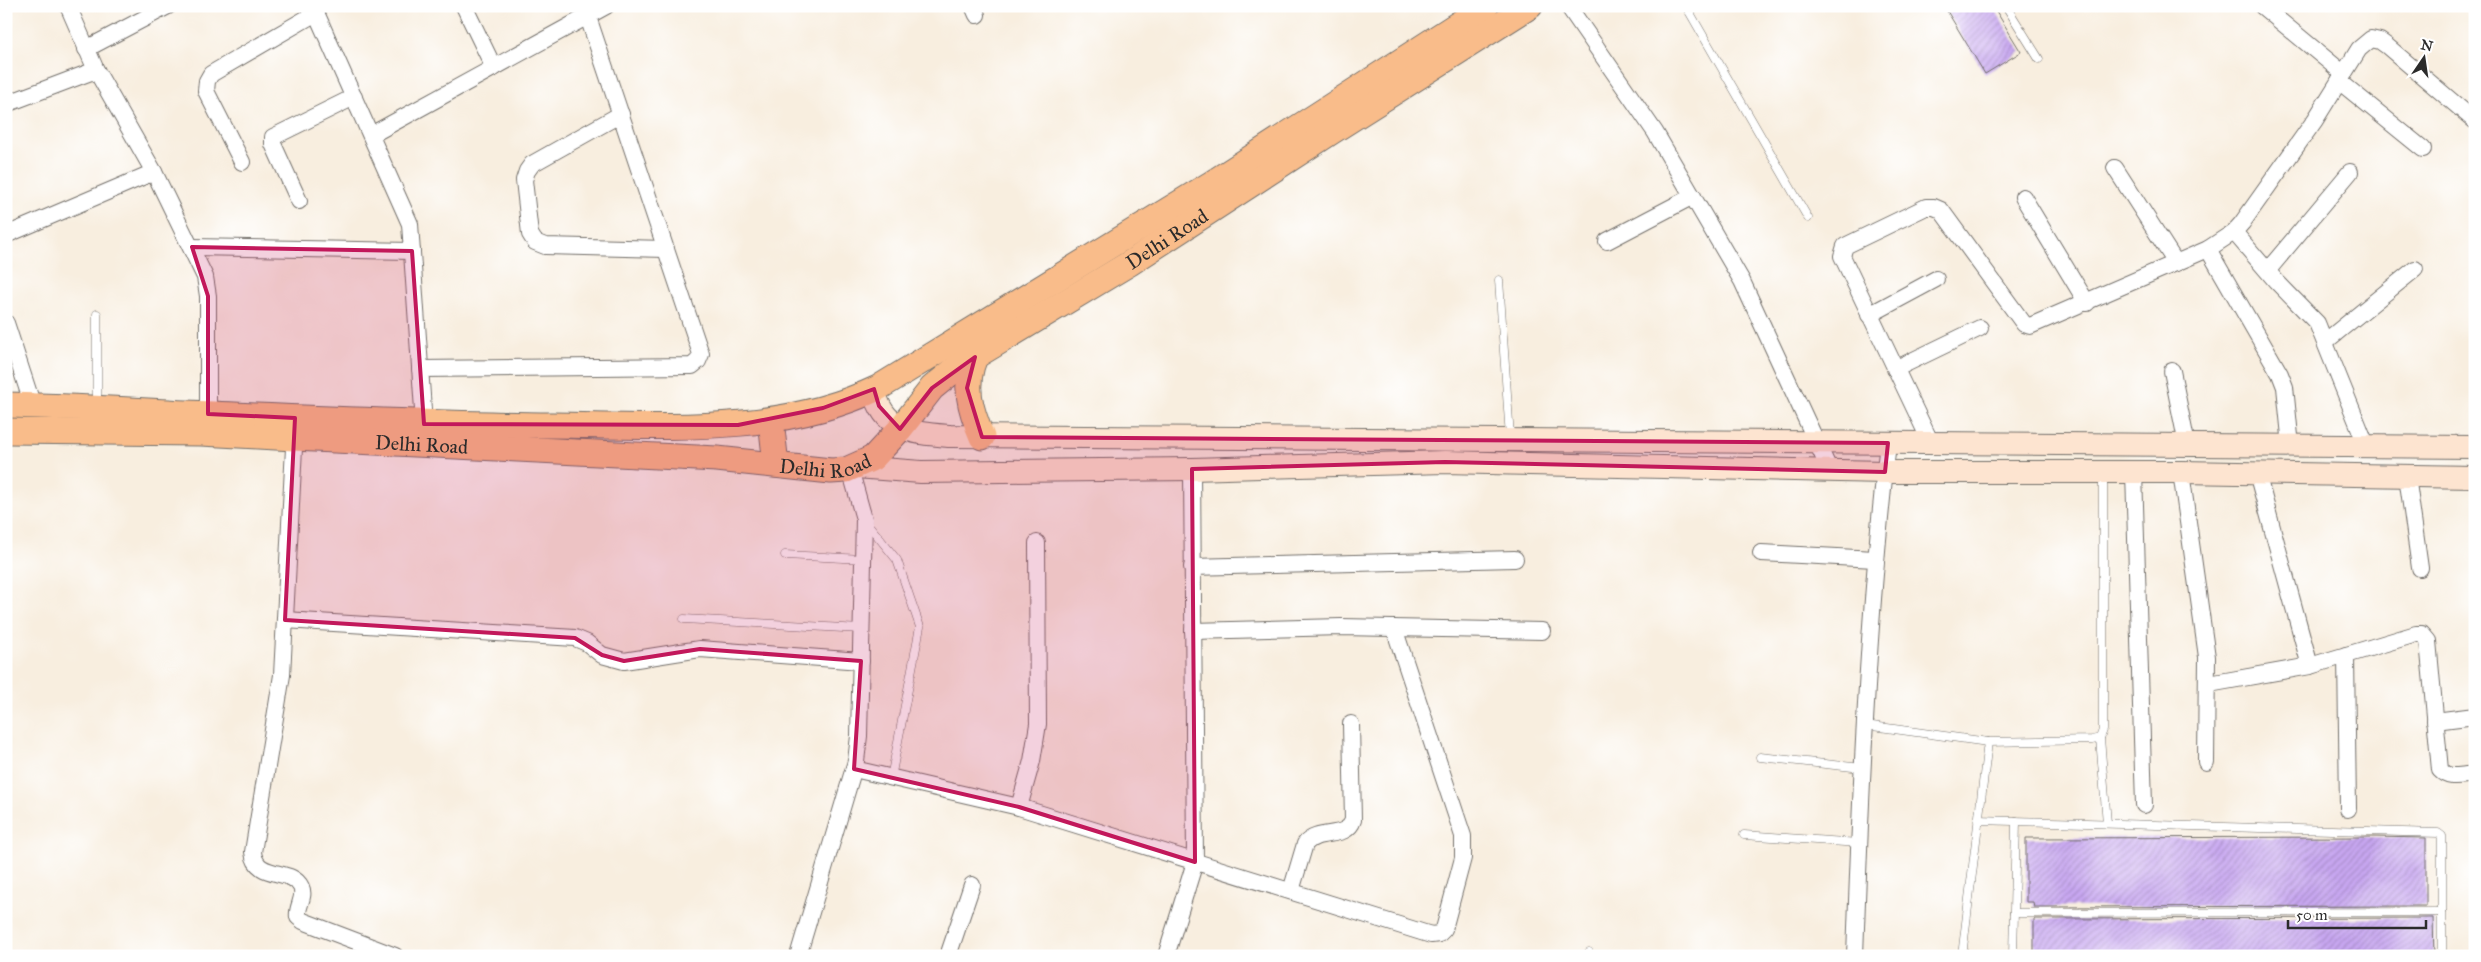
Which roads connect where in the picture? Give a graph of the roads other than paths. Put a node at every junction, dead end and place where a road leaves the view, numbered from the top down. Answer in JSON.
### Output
{"nodes":[{"id":1,"x":68,"y":6,"type":"edge"},
{"id":2,"x":168,"y":6,"type":"edge"},
{"id":3,"x":464,"y":6,"type":"edge"},
{"id":4,"x":606,"y":6,"type":"edge"},
{"id":5,"x":1486,"y":6,"type":"edge"},
{"id":6,"x":1530,"y":6,"type":"edge"},
{"id":7,"x":1568,"y":6,"type":"edge"},
{"id":8,"x":1686,"y":6,"type":"edge"},
{"id":9,"x":2006,"y":6,"type":"edge"},
{"id":10,"x":2262,"y":6,"type":"edge"},
{"id":11,"x":315,"y":10,"type":"edge"},
{"id":12,"x":588,"y":17,"type":"junction"},
{"id":13,"x":86,"y":49,"type":"junction"},
{"id":14,"x":2039,"y":59,"type":"dead end"},
{"id":15,"x":494,"y":68,"type":"junction"},
{"id":16,"x":96,"y":70,"type":"junction"},
{"id":17,"x":2342,"y":77,"type":"junction"},
{"id":18,"x":354,"y":97,"type":"junction"},
{"id":19,"x":6,"y":104,"type":"edge"},
{"id":20,"x":621,"y":114,"type":"junction"},
{"id":21,"x":2475,"y":121,"type":"edge"},
{"id":22,"x":371,"y":135,"type":"junction"},
{"id":23,"x":2423,"y":149,"type":"dead end"},
{"id":24,"x":242,"y":162,"type":"dead end"},
{"id":25,"x":2115,"y":168,"type":"dead end"},
{"id":26,"x":154,"y":172,"type":"junction"},
{"id":27,"x":2350,"y":172,"type":"dead end"},
{"id":28,"x":1694,"y":196,"type":"junction"},
{"id":29,"x":2023,"y":197,"type":"dead end"},
{"id":30,"x":299,"y":201,"type":"dead end"},
{"id":31,"x":1808,"y":218,"type":"dead end"},
{"id":32,"x":2234,"y":232,"type":"junction"},
{"id":33,"x":6,"y":235,"type":"edge"},
{"id":34,"x":1607,"y":241,"type":"dead end"},
{"id":35,"x":192,"y":247,"type":"junction"},
{"id":36,"x":666,"y":249,"type":"junction"},
{"id":37,"x":2208,"y":249,"type":"junction"},
{"id":38,"x":412,"y":251,"type":"junction"},
{"id":39,"x":2176,"y":263,"type":"junction"},
{"id":40,"x":2415,"y":269,"type":"dead end"},
{"id":41,"x":2268,"y":270,"type":"junction"},
{"id":42,"x":1936,"y":278,"type":"dead end"},
{"id":43,"x":1499,"y":280,"type":"dead end"},
{"id":44,"x":2087,"y":302,"type":"junction"},
{"id":45,"x":98,"y":314,"type":"dead end"},
{"id":46,"x":1869,"y":315,"type":"junction"},
{"id":47,"x":6,"y":323,"type":"edge"},
{"id":48,"x":1980,"y":328,"type":"dead end"},
{"id":49,"x":2326,"y":342,"type":"junction"},
{"id":50,"x":975,"y":357,"type":"junction"},
{"id":51,"x":420,"y":369,"type":"junction"},
{"id":52,"x":1895,"y":369,"type":"junction"},
{"id":53,"x":2172,"y":371,"type":"dead end"},
{"id":54,"x":874,"y":389,"type":"junction"},
{"id":55,"x":6,"y":405,"type":"edge"},
{"id":56,"x":32,"y":406,"type":"junction"},
{"id":57,"x":208,"y":414,"type":"junction"},
{"id":58,"x":96,"y":420,"type":"junction"},
{"id":59,"x":771,"y":420,"type":"junction"},
{"id":60,"x":424,"y":424,"type":"junction"},
{"id":61,"x":295,"y":428,"type":"junction"},
{"id":62,"x":900,"y":429,"type":"junction"},
{"id":63,"x":6,"y":431,"type":"edge"},
{"id":64,"x":982,"y":437,"type":"junction"},
{"id":65,"x":1510,"y":440,"type":"junction"},
{"id":66,"x":1818,"y":443,"type":"junction"},
{"id":67,"x":1888,"y":443,"type":"junction"},
{"id":68,"x":1931,"y":443,"type":"junction"},
{"id":69,"x":2187,"y":445,"type":"junction"},
{"id":70,"x":2291,"y":446,"type":"junction"},
{"id":71,"x":2367,"y":447,"type":"junction"},
{"id":72,"x":2475,"y":448,"type":"edge"},
{"id":73,"x":776,"y":466,"type":"junction"},
{"id":74,"x":853,"y":468,"type":"junction"},
{"id":75,"x":1192,"y":469,"type":"junction"},
{"id":76,"x":1830,"y":471,"type":"junction"},
{"id":77,"x":1885,"y":472,"type":"junction"},
{"id":78,"x":2103,"y":472,"type":"junction"},
{"id":79,"x":2134,"y":472,"type":"junction"},
{"id":80,"x":2181,"y":472,"type":"junction"},
{"id":81,"x":2257,"y":473,"type":"junction"},
{"id":82,"x":2407,"y":476,"type":"junction"},
{"id":83,"x":2475,"y":477,"type":"edge"},
{"id":84,"x":864,"y":519,"type":"junction"},
{"id":85,"x":1037,"y":543,"type":"dead end"},
{"id":86,"x":1761,"y":553,"type":"dead end"},
{"id":87,"x":784,"y":555,"type":"dead end"},
{"id":88,"x":863,"y":559,"type":"junction"},
{"id":89,"x":1515,"y":559,"type":"dead end"},
{"id":90,"x":1875,"y":559,"type":"junction"},
{"id":91,"x":1192,"y":567,"type":"junction"},
{"id":92,"x":2420,"y":568,"type":"dead end"},
{"id":93,"x":684,"y":619,"type":"dead end"},
{"id":94,"x":285,"y":620,"type":"junction"},
{"id":95,"x":1394,"y":628,"type":"junction"},
{"id":96,"x":861,"y":630,"type":"junction"},
{"id":97,"x":1193,"y":631,"type":"junction"},
{"id":98,"x":1542,"y":631,"type":"dead end"},
{"id":99,"x":2346,"y":655,"type":"junction"},
{"id":100,"x":860,"y":661,"type":"junction"},
{"id":101,"x":2310,"y":666,"type":"junction"},
{"id":102,"x":2209,"y":684,"type":"junction"},
{"id":103,"x":2475,"y":716,"type":"edge"},
{"id":104,"x":2435,"y":721,"type":"junction"},
{"id":105,"x":1351,"y":724,"type":"dead end"},
{"id":106,"x":1865,"y":725,"type":"junction"},
{"id":107,"x":2100,"y":738,"type":"junction"},
{"id":108,"x":1988,"y":742,"type":"junction"},
{"id":109,"x":1760,"y":757,"type":"dead end"},
{"id":110,"x":2206,"y":762,"type":"dead end"},
{"id":111,"x":1862,"y":768,"type":"junction"},
{"id":112,"x":854,"y":770,"type":"junction"},
{"id":113,"x":2475,"y":774,"type":"edge"},
{"id":114,"x":891,"y":778,"type":"junction"},
{"id":115,"x":2144,"y":805,"type":"dead end"},
{"id":116,"x":1019,"y":807,"type":"junction"},
{"id":117,"x":2348,"y":809,"type":"dead end"},
{"id":118,"x":1978,"y":820,"type":"junction"},
{"id":119,"x":2016,"y":821,"type":"junction"},
{"id":120,"x":2107,"y":823,"type":"junction"},
{"id":121,"x":1744,"y":836,"type":"dead end"},
{"id":122,"x":1859,"y":843,"type":"junction"},
{"id":123,"x":1195,"y":862,"type":"junction"},
{"id":124,"x":972,"y":885,"type":"dead end"},
{"id":125,"x":1291,"y":891,"type":"junction"},
{"id":126,"x":2442,"y":912,"type":"junction"},
{"id":127,"x":2014,"y":913,"type":"junction"},
{"id":128,"x":395,"y":956,"type":"edge"},
{"id":129,"x":798,"y":956,"type":"edge"},
{"id":130,"x":948,"y":956,"type":"edge"},
{"id":131,"x":1166,"y":956,"type":"edge"},
{"id":132,"x":1855,"y":956,"type":"edge"},
{"id":133,"x":1962,"y":956,"type":"edge"},
{"id":134,"x":2013,"y":956,"type":"edge"},
{"id":135,"x":2442,"y":956,"type":"edge"}],
"edges":[{"from":1,"to":13,"type":"street"},
{"from":2,"to":13,"type":"street"},
{"from":3,"to":15,"type":"street"},
{"from":4,"to":12,"type":"street"},
{"from":5,"to":54,"type":"main road"},
{"from":6,"to":50,"type":"main road","name":"Delhi Road"},
{"from":7,"to":28,"type":"street"},
{"from":8,"to":31,"type":"lane"},
{"from":9,"to":14,"type":"lane"},
{"from":10,"to":17,"type":"street"},
{"from":11,"to":18,"type":"street"},
{"from":11,"to":24,"type":"street"},
{"from":12,"to":15,"type":"street"},
{"from":12,"to":20,"type":"street"},
{"from":13,"to":16,"type":"street"},
{"from":15,"to":22,"type":"street"},
{"from":16,"to":19,"type":"street"},
{"from":16,"to":26,"type":"street"},
{"from":17,"to":21,"type":"street"},
{"from":17,"to":23,"type":"street"},
{"from":17,"to":32,"type":"street"},
{"from":18,"to":22,"type":"street"},
{"from":18,"to":30,"type":"street"},
{"from":20,"to":36,"type":"street"},
{"from":20,"to":36,"type":"street"},
{"from":22,"to":38,"type":"street"},
{"from":25,"to":39,"type":"street"},
{"from":26,"to":33,"type":"street"},
{"from":26,"to":35,"type":"street"},
{"from":27,"to":41,"type":"street"},
{"from":28,"to":34,"type":"street"},
{"from":28,"to":66,"type":"street"},
{"from":29,"to":44,"type":"street"},
{"from":32,"to":37,"type":"street"},
{"from":32,"to":41,"type":"street"},
{"from":35,"to":38,"type":"street"},
{"from":35,"to":57,"type":"street"},
{"from":36,"to":51,"type":"street"},
{"from":37,"to":39,"type":"street"},
{"from":37,"to":70,"type":"street"},
{"from":38,"to":51,"type":"street"},
{"from":39,"to":44,"type":"street"},
{"from":40,"to":49,"type":"street"},
{"from":41,"to":49,"type":"street"},
{"from":42,"to":46,"type":"street"},
{"from":43,"to":65,"type":"lane"},
{"from":44,"to":46,"type":"street"},
{"from":45,"to":58,"type":"lane"},
{"from":46,"to":52,"type":"street"},
{"from":47,"to":56,"type":"street"},
{"from":48,"to":52,"type":"street"},
{"from":49,"to":71,"type":"street"},
{"from":50,"to":62,"type":"main road","name":"Delhi Road"},
{"from":50,"to":64,"type":"main road"},
{"from":51,"to":60,"type":"street"},
{"from":52,"to":68,"type":"street"},
{"from":53,"to":69,"type":"street"},
{"from":54,"to":59,"type":"main road"},
{"from":54,"to":62,"type":"street"},
{"from":55,"to":56,"type":"main road"},
{"from":56,"to":58,"type":"main road"},
{"from":57,"to":58,"type":"main road"},
{"from":57,"to":61,"type":"main road"},
{"from":58,"to":61,"type":"main road","name":"Delhi Road"},
{"from":58,"to":63,"type":"main road","name":"Delhi Road"},
{"from":59,"to":60,"type":"main road"},
{"from":59,"to":73,"type":"main road"},
{"from":60,"to":61,"type":"main road"},
{"from":61,"to":73,"type":"main road","name":"Delhi Road"},
{"from":61,"to":94,"type":"street"},
{"from":62,"to":64,"type":"street"},
{"from":62,"to":74,"type":"main road","name":"Delhi Road"},
{"from":64,"to":65,"type":"street"},
{"from":65,"to":66,"type":"street"},
{"from":66,"to":67,"type":"street"},
{"from":66,"to":76,"type":"street"},
{"from":67,"to":68,"type":"street"},
{"from":67,"to":77,"type":"street"},
{"from":68,"to":69,"type":"street"},
{"from":69,"to":70,"type":"street"},
{"from":70,"to":71,"type":"street"},
{"from":71,"to":72,"type":"street"},
{"from":73,"to":74,"type":"main road","name":"Delhi Road"},
{"from":74,"to":75,"type":"street"},
{"from":74,"to":84,"type":"street"},
{"from":75,"to":76,"type":"street"},
{"from":75,"to":91,"type":"street"},
{"from":76,"to":77,"type":"street"},
{"from":77,"to":78,"type":"street"},
{"from":77,"to":90,"type":"street"},
{"from":78,"to":79,"type":"street"},
{"from":78,"to":107,"type":"lane"},
{"from":79,"to":80,"type":"street"},
{"from":79,"to":115,"type":"street"},
{"from":80,"to":81,"type":"street"},
{"from":80,"to":102,"type":"street"},
{"from":81,"to":82,"type":"street"},
{"from":81,"to":101,"type":"street"},
{"from":82,"to":83,"type":"street"},
{"from":82,"to":92,"type":"street"},
{"from":84,"to":88,"type":"street"},
{"from":84,"to":114,"type":"lane"},
{"from":85,"to":116,"type":"street"},
{"from":86,"to":90,"type":"street"},
{"from":87,"to":88,"type":"lane"},
{"from":88,"to":96,"type":"street"},
{"from":89,"to":91,"type":"street"},
{"from":90,"to":106,"type":"street"},
{"from":91,"to":97,"type":"street"},
{"from":93,"to":96,"type":"lane"},
{"from":94,"to":100,"type":"street"},
{"from":94,"to":128,"type":"street"},
{"from":95,"to":97,"type":"street"},
{"from":95,"to":98,"type":"street"},
{"from":95,"to":125,"type":"street"},
{"from":96,"to":100,"type":"street"},
{"from":97,"to":123,"type":"street"},
{"from":99,"to":101,"type":"street"},
{"from":99,"to":104,"type":"street"},
{"from":99,"to":117,"type":"street"},
{"from":100,"to":112,"type":"street"},
{"from":101,"to":102,"type":"street"},
{"from":102,"to":110,"type":"street"},
{"from":103,"to":104,"type":"street"},
{"from":104,"to":113,"type":"street"},
{"from":105,"to":125,"type":"street"},
{"from":106,"to":108,"type":"lane"},
{"from":106,"to":111,"type":"street"},
{"from":107,"to":108,"type":"lane"},
{"from":107,"to":120,"type":"lane"},
{"from":108,"to":118,"type":"lane"},
{"from":109,"to":111,"type":"lane"},
{"from":111,"to":122,"type":"street"},
{"from":112,"to":114,"type":"street"},
{"from":112,"to":129,"type":"street"},
{"from":114,"to":116,"type":"street"},
{"from":116,"to":123,"type":"street"},
{"from":118,"to":119,"type":"lane"},
{"from":118,"to":133,"type":"lane"},
{"from":119,"to":120,"type":"lane"},
{"from":119,"to":127,"type":"lane"},
{"from":120,"to":126,"type":"lane"},
{"from":121,"to":122,"type":"lane"},
{"from":122,"to":132,"type":"street"},
{"from":123,"to":125,"type":"street"},
{"from":123,"to":131,"type":"street"},
{"from":124,"to":130,"type":"street"},
{"from":126,"to":127,"type":"lane"},
{"from":126,"to":135,"type":"lane"},
{"from":127,"to":134,"type":"lane"}]}
